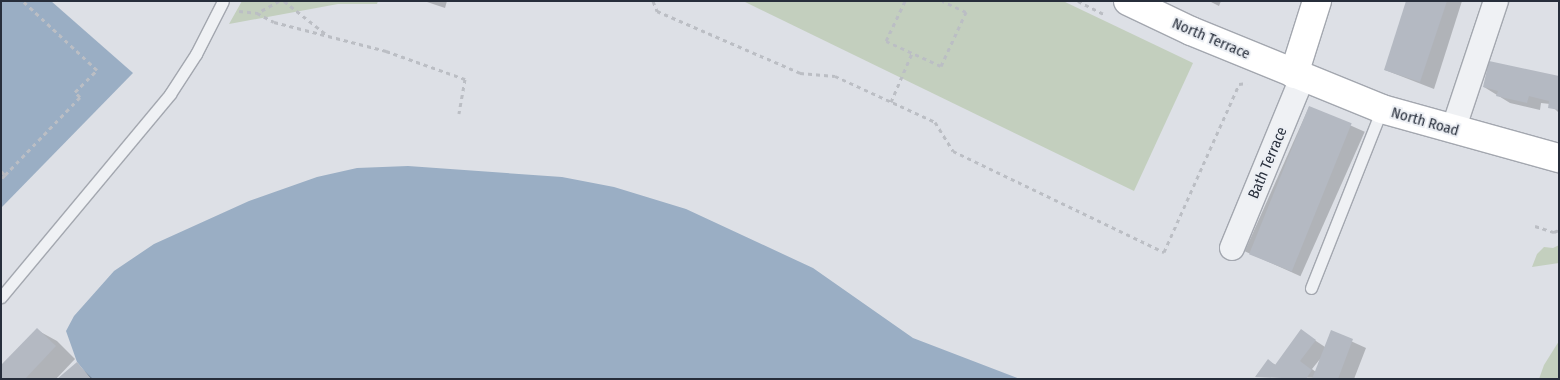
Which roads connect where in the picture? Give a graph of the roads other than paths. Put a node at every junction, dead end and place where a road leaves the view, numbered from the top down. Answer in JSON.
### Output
{"nodes":[{"id":1,"x":223,"y":1,"type":"edge"},
{"id":2,"x":1128,"y":1,"type":"edge"},
{"id":3,"x":1317,"y":1,"type":"edge"},
{"id":4,"x":1496,"y":1,"type":"edge"},
{"id":5,"x":1298,"y":76,"type":"junction"},
{"id":6,"x":1382,"y":109,"type":"junction"},
{"id":7,"x":1452,"y":130,"type":"junction"},
{"id":8,"x":1559,"y":158,"type":"edge"},
{"id":9,"x":1232,"y":248,"type":"dead end"},
{"id":10,"x":1311,"y":288,"type":"dead end"},
{"id":11,"x":1,"y":297,"type":"edge"}],
"edges":[{"from":1,"to":11,"type":"lane"},
{"from":2,"to":5,"type":"main road","name":"North Terrace"},
{"from":3,"to":5,"type":"main road"},
{"from":4,"to":7,"type":"street"},
{"from":5,"to":6,"type":"main road","name":"North Road"},
{"from":5,"to":9,"type":"street","name":"Bath Terrace"},
{"from":6,"to":7,"type":"main road","name":"North Road"},
{"from":6,"to":10,"type":"lane"},
{"from":7,"to":8,"type":"main road","name":"North Road"}]}
